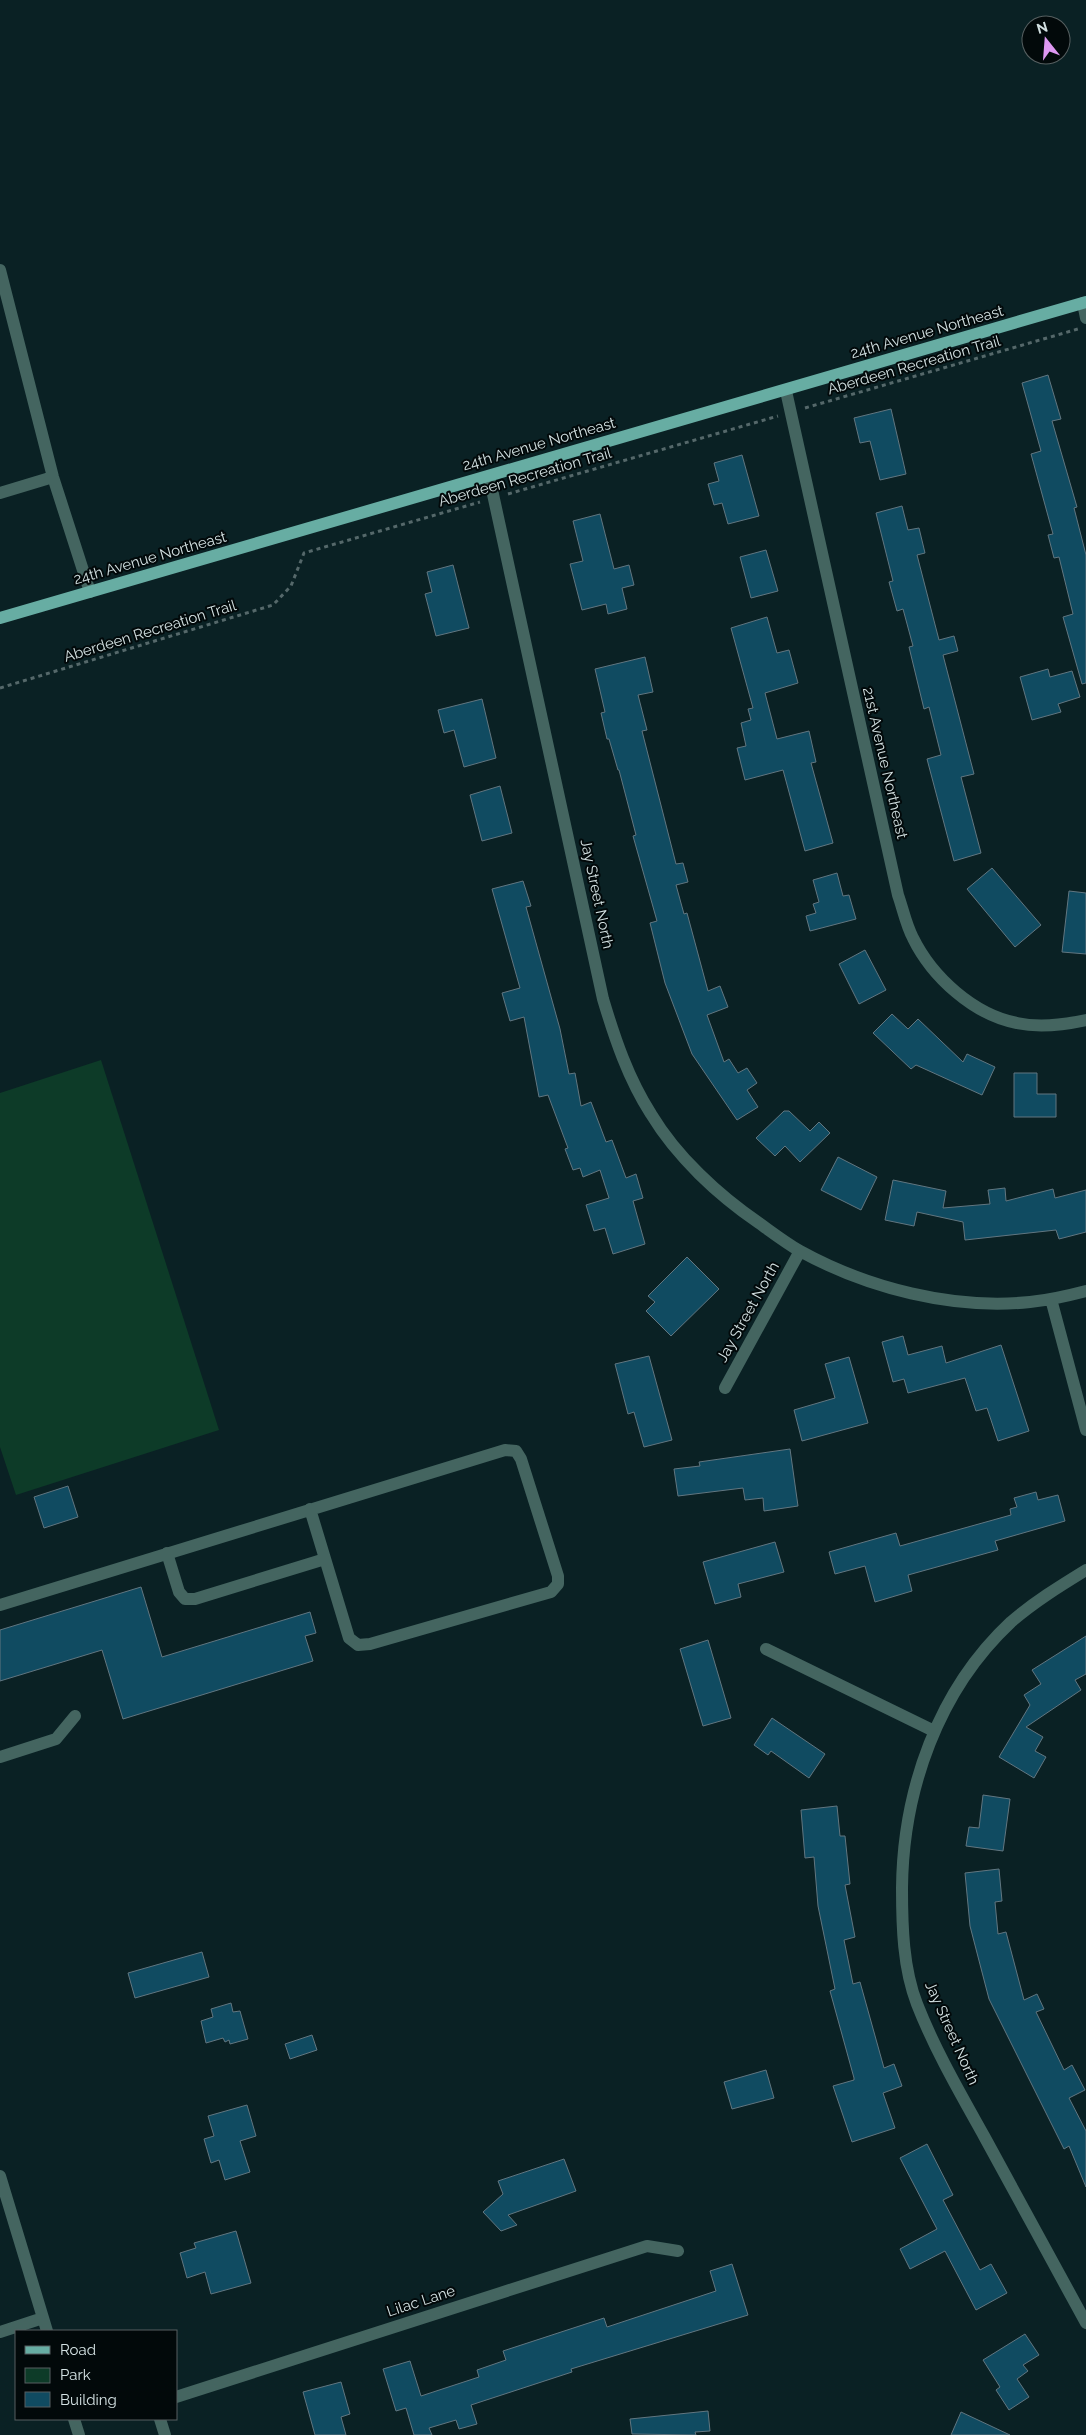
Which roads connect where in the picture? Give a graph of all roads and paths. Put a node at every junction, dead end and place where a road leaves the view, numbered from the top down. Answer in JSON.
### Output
{"nodes":[{"id":1,"x":0,"y":270,"type":"edge"},
{"id":2,"x":1084,"y":303,"type":"edge"},
{"id":3,"x":1086,"y":318,"type":"edge"},
{"id":4,"x":1086,"y":327,"type":"edge"},
{"id":5,"x":786,"y":390,"type":"junction"},
{"id":6,"x":790,"y":412,"type":"junction"},
{"id":7,"x":489,"y":476,"type":"junction"},
{"id":8,"x":53,"y":477,"type":"junction"},
{"id":9,"x":0,"y":493,"type":"edge"},
{"id":10,"x":494,"y":498,"type":"junction"},
{"id":11,"x":90,"y":592,"type":"junction"},
{"id":12,"x":0,"y":618,"type":"edge"},
{"id":13,"x":0,"y":688,"type":"edge"},
{"id":14,"x":1086,"y":1020,"type":"edge"},
{"id":15,"x":800,"y":1251,"type":"junction"},
{"id":16,"x":1086,"y":1291,"type":"edge"},
{"id":17,"x":1051,"y":1300,"type":"junction"},
{"id":18,"x":725,"y":1388,"type":"dead end"},
{"id":19,"x":1086,"y":1430,"type":"edge"},
{"id":20,"x":310,"y":1510,"type":"junction"},
{"id":21,"x":167,"y":1553,"type":"junction"},
{"id":22,"x":325,"y":1559,"type":"junction"},
{"id":23,"x":1086,"y":1570,"type":"edge"},
{"id":24,"x":0,"y":1604,"type":"edge"},
{"id":25,"x":766,"y":1649,"type":"dead end"},
{"id":26,"x":75,"y":1716,"type":"dead end"},
{"id":27,"x":934,"y":1731,"type":"junction"},
{"id":28,"x":0,"y":1757,"type":"edge"},
{"id":29,"x":0,"y":2176,"type":"edge"},
{"id":30,"x":678,"y":2251,"type":"dead end"},
{"id":31,"x":43,"y":2318,"type":"junction"},
{"id":32,"x":1086,"y":2323,"type":"edge"},
{"id":33,"x":47,"y":2330,"type":"edge"},
{"id":34,"x":0,"y":2332,"type":"edge"},
{"id":35,"x":178,"y":2396,"type":"edge"},
{"id":36,"x":74,"y":2420,"type":"edge"},
{"id":37,"x":160,"y":2420,"type":"edge"},
{"id":38,"x":79,"y":2435,"type":"edge"},
{"id":39,"x":165,"y":2435,"type":"edge"}],
"edges":[{"from":1,"to":8,"type":"street"},
{"from":2,"to":3,"type":"street"},
{"from":2,"to":5,"type":"main road","name":"24th Avenue Northeast"},
{"from":4,"to":6,"type":"path","name":"Aberdeen Recreation Trail"},
{"from":5,"to":6,"type":"street","name":"21st Avenue Northeast"},
{"from":5,"to":7,"type":"main road","name":"24th Avenue Northeast"},
{"from":6,"to":10,"type":"path","name":"Aberdeen Recreation Trail"},
{"from":6,"to":14,"type":"street","name":"21st Avenue Northeast"},
{"from":7,"to":10,"type":"street","name":"Jay Street North"},
{"from":7,"to":11,"type":"main road","name":"24th Avenue Northeast"},
{"from":8,"to":9,"type":"street"},
{"from":8,"to":11,"type":"street"},
{"from":10,"to":13,"type":"path","name":"Aberdeen Recreation Trail"},
{"from":10,"to":15,"type":"street","name":"Jay Street North"},
{"from":11,"to":12,"type":"main road","name":"24th Avenue Northeast"},
{"from":15,"to":17,"type":"street","name":"Jay Street North"},
{"from":15,"to":18,"type":"street","name":"Jay Street North"},
{"from":16,"to":17,"type":"street","name":"Jay Street North"},
{"from":17,"to":19,"type":"street"},
{"from":20,"to":21,"type":"street"},
{"from":20,"to":22,"type":"street"},
{"from":20,"to":22,"type":"street"},
{"from":21,"to":22,"type":"street"},
{"from":21,"to":24,"type":"street"},
{"from":23,"to":27,"type":"street","name":"Jay Street North"},
{"from":25,"to":27,"type":"street"},
{"from":26,"to":28,"type":"street"},
{"from":27,"to":32,"type":"street","name":"Jay Street North"},
{"from":29,"to":31,"type":"street"},
{"from":30,"to":35,"type":"street","name":"Lilac Lane"},
{"from":31,"to":33,"type":"street"},
{"from":31,"to":34,"type":"street"},
{"from":36,"to":38,"type":"street"},
{"from":37,"to":39,"type":"street"}]}
